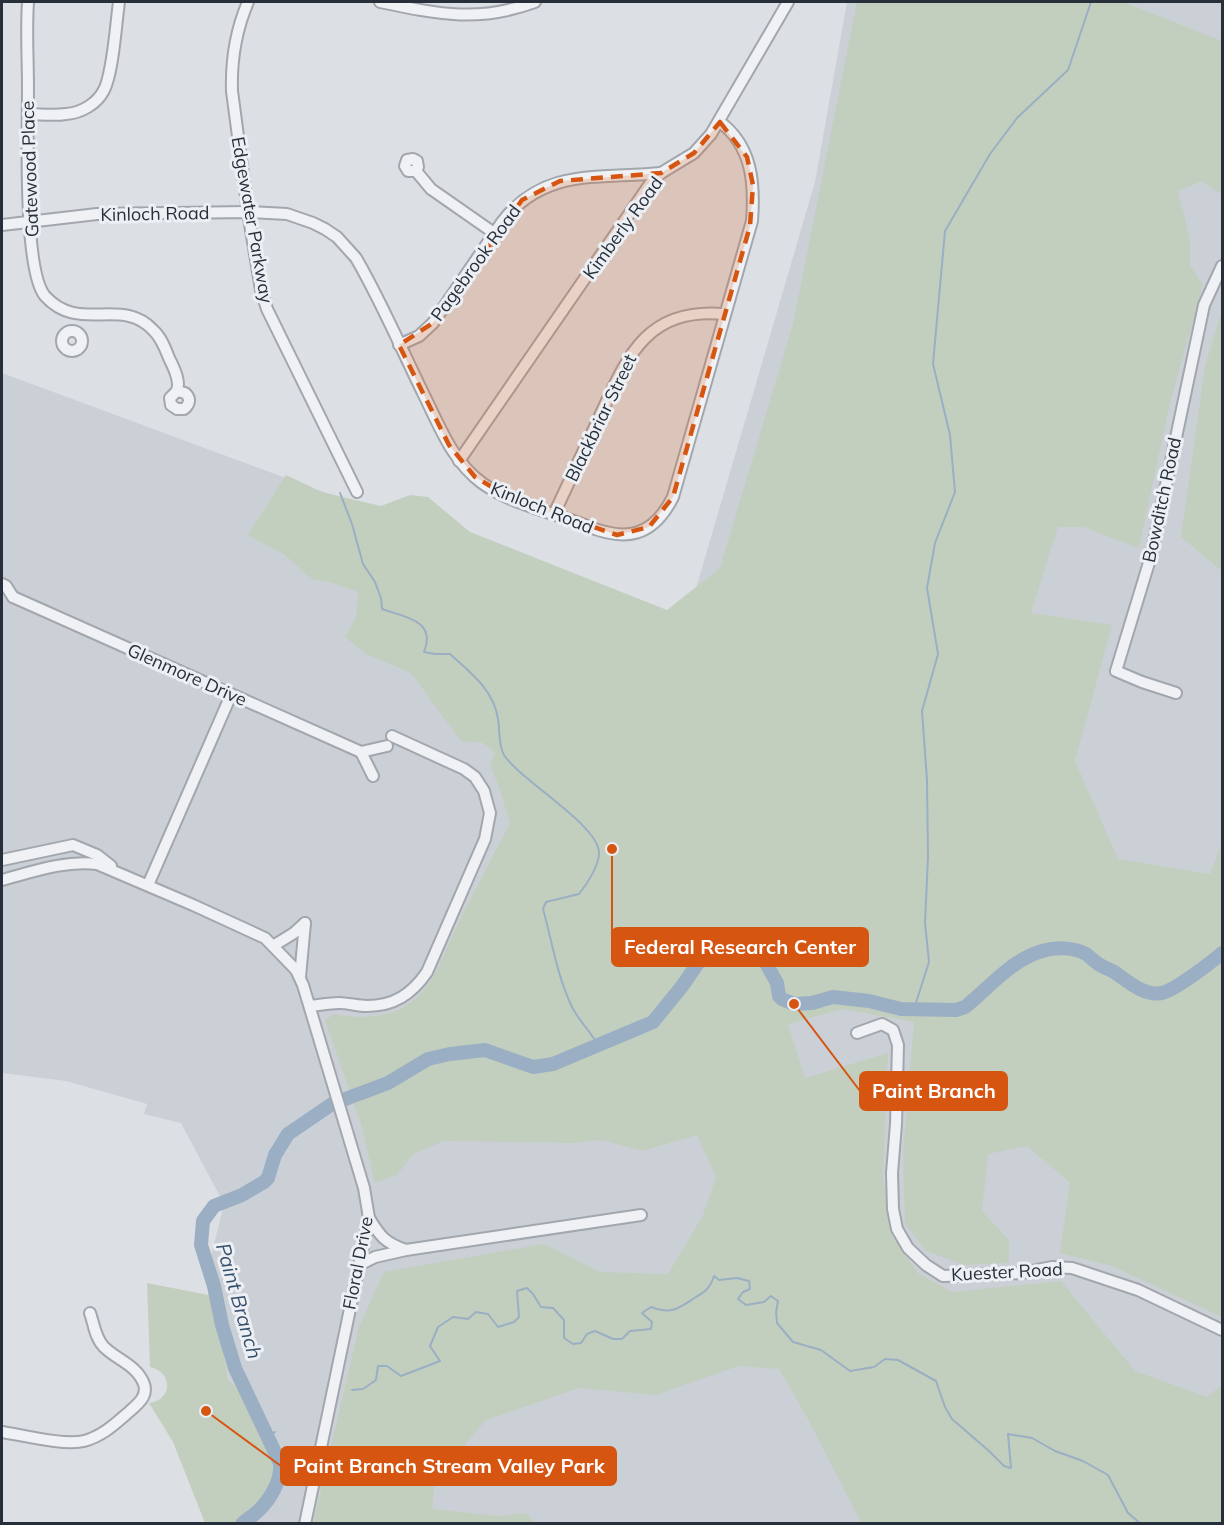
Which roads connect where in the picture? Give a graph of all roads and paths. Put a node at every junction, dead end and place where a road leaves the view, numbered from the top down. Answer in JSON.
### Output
{"nodes":[{"id":1,"x":28,"y":2,"type":"edge"},
{"id":2,"x":119,"y":2,"type":"edge"},
{"id":3,"x":248,"y":2,"type":"edge"},
{"id":4,"x":380,"y":2,"type":"edge"},
{"id":5,"x":535,"y":2,"type":"edge"},
{"id":6,"x":788,"y":2,"type":"edge"},
{"id":7,"x":28,"y":114,"type":"junction"},
{"id":8,"x":720,"y":122,"type":"junction"},
{"id":9,"x":416,"y":171,"type":"dead end"},
{"id":10,"x":661,"y":173,"type":"junction"},
{"id":11,"x":248,"y":212,"type":"junction"},
{"id":12,"x":31,"y":221,"type":"junction"},
{"id":13,"x":2,"y":225,"type":"edge"},
{"id":14,"x":494,"y":233,"type":"junction"},
{"id":15,"x":1222,"y":266,"type":"edge"},
{"id":16,"x":724,"y":314,"type":"junction"},
{"id":17,"x":78,"y":315,"type":"junction"},
{"id":18,"x":72,"y":331,"type":"dead end"},
{"id":19,"x":399,"y":345,"type":"junction"},
{"id":20,"x":177,"y":391,"type":"dead end"},
{"id":21,"x":459,"y":461,"type":"junction"},
{"id":22,"x":357,"y":492,"type":"dead end"},
{"id":23,"x":554,"y":514,"type":"junction"},
{"id":24,"x":2,"y":584,"type":"edge"},
{"id":25,"x":13,"y":597,"type":"junction"},
{"id":26,"x":2,"y":599,"type":"edge"},
{"id":27,"x":1176,"y":693,"type":"dead end"},
{"id":28,"x":231,"y":695,"type":"junction"},
{"id":29,"x":361,"y":752,"type":"junction"},
{"id":30,"x":373,"y":776,"type":"dead end"},
{"id":31,"x":2,"y":860,"type":"edge"},
{"id":32,"x":114,"y":871,"type":"junction"},
{"id":33,"x":2,"y":880,"type":"edge"},
{"id":34,"x":148,"y":885,"type":"junction"},
{"id":35,"x":273,"y":946,"type":"junction"},
{"id":36,"x":300,"y":978,"type":"junction"},
{"id":37,"x":310,"y":1006,"type":"junction"},
{"id":38,"x":857,"y":1033,"type":"dead end"},
{"id":39,"x":641,"y":1215,"type":"dead end"},
{"id":40,"x":369,"y":1218,"type":"junction"},
{"id":41,"x":406,"y":1250,"type":"junction"},
{"id":42,"x":359,"y":1265,"type":"junction"},
{"id":43,"x":90,"y":1313,"type":"dead end"},
{"id":44,"x":1222,"y":1330,"type":"edge"},
{"id":45,"x":2,"y":1432,"type":"edge"},
{"id":46,"x":305,"y":1524,"type":"edge"}],
"edges":[{"from":1,"to":7,"type":"street","name":"Gatewood Place"},
{"from":2,"to":7,"type":"street"},
{"from":3,"to":11,"type":"street","name":"Edgewater Parkway"},
{"from":4,"to":5,"type":"street"},
{"from":6,"to":8,"type":"street","name":"Kimberly Road"},
{"from":7,"to":12,"type":"street","name":"Gatewood Place"},
{"from":8,"to":10,"type":"street","name":"Kimberly Road"},
{"from":8,"to":16,"type":"street","name":"Kinloch Road"},
{"from":9,"to":14,"type":"street"},
{"from":10,"to":14,"type":"street","name":"Pagebrook Road"},
{"from":10,"to":21,"type":"street","name":"Kimberly Road"},
{"from":11,"to":12,"type":"street","name":"Kinloch Road"},
{"from":11,"to":19,"type":"street","name":"Kinloch Road"},
{"from":11,"to":22,"type":"street","name":"Edgewater Parkway"},
{"from":12,"to":13,"type":"street","name":"Kinloch Road"},
{"from":12,"to":17,"type":"street","name":"Gatewood Place"},
{"from":14,"to":19,"type":"street","name":"Pagebrook Road"},
{"from":15,"to":27,"type":"street","name":"Bowditch Road"},
{"from":16,"to":23,"type":"street","name":"Blackbriar Street"},
{"from":16,"to":23,"type":"street","name":"Kinloch Road"},
{"from":17,"to":18,"type":"street"},
{"from":17,"to":20,"type":"street","name":"Gatewood Place"},
{"from":19,"to":21,"type":"street","name":"Kinloch Road"},
{"from":21,"to":23,"type":"street","name":"Kinloch Road"},
{"from":24,"to":25,"type":"street"},
{"from":25,"to":26,"type":"street"},
{"from":25,"to":28,"type":"street","name":"Glenmore Drive"},
{"from":28,"to":29,"type":"street","name":"Glenmore Drive"},
{"from":28,"to":34,"type":"street"},
{"from":29,"to":30,"type":"street"},
{"from":29,"to":37,"type":"street"},
{"from":31,"to":32,"type":"street","name":"Floral Drive"},
{"from":32,"to":33,"type":"street","name":"Floral Drive"},
{"from":32,"to":34,"type":"street","name":"Floral Drive"},
{"from":34,"to":35,"type":"street","name":"Floral Drive"},
{"from":35,"to":36,"type":"street","name":"Floral Drive"},
{"from":35,"to":36,"type":"street"},
{"from":36,"to":37,"type":"street","name":"Floral Drive"},
{"from":37,"to":40,"type":"street","name":"Floral Drive"},
{"from":38,"to":44,"type":"street","name":"Kuester Road"},
{"from":39,"to":41,"type":"street"},
{"from":40,"to":41,"type":"street"},
{"from":40,"to":42,"type":"street","name":"Floral Drive"},
{"from":41,"to":42,"type":"street"},
{"from":42,"to":46,"type":"street","name":"Floral Drive"},
{"from":43,"to":45,"type":"street"}]}
